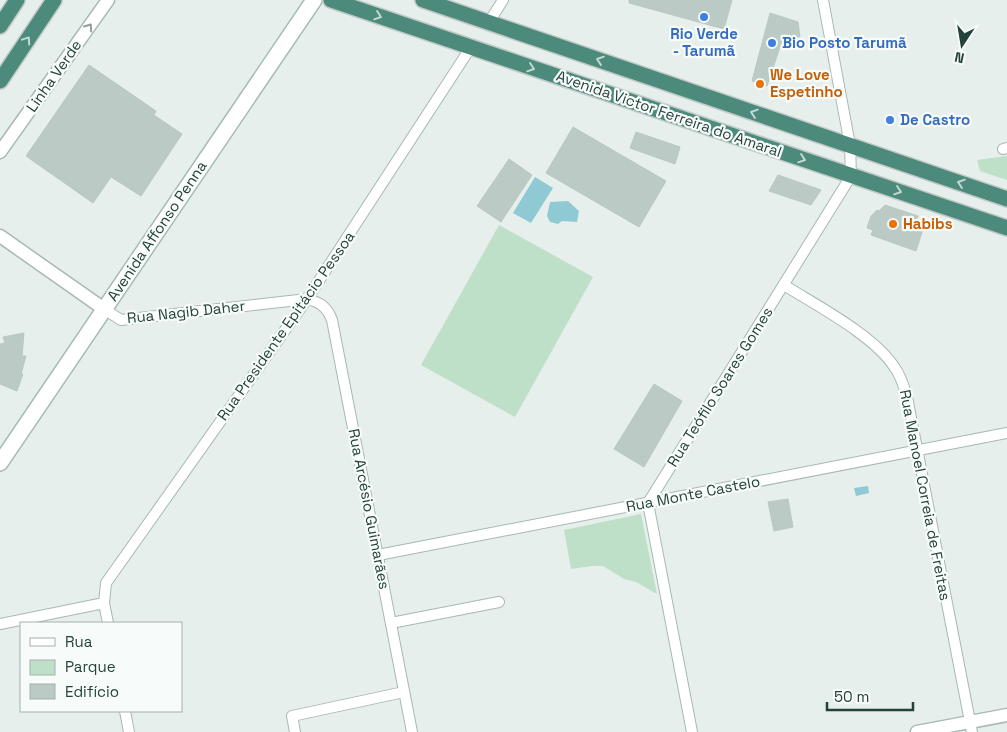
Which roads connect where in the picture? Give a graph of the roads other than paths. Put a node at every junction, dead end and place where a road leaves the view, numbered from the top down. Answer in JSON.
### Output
{"nodes":[{"id":1,"x":17,"y":0,"type":"edge"},
{"id":2,"x":54,"y":0,"type":"edge"},
{"id":3,"x":108,"y":0,"type":"edge"},
{"id":4,"x":314,"y":0,"type":"edge"},
{"id":5,"x":331,"y":0,"type":"edge"},
{"id":6,"x":424,"y":0,"type":"edge"},
{"id":7,"x":503,"y":0,"type":"edge"},
{"id":8,"x":823,"y":0,"type":"edge"},
{"id":9,"x":489,"y":22,"type":"junction"},
{"id":10,"x":0,"y":26,"type":"edge"},
{"id":11,"x":471,"y":47,"type":"junction"},
{"id":12,"x":0,"y":81,"type":"edge"},
{"id":13,"x":850,"y":146,"type":"junction"},
{"id":14,"x":0,"y":152,"type":"edge"},
{"id":15,"x":851,"y":176,"type":"junction"},
{"id":16,"x":1007,"y":199,"type":"edge"},
{"id":17,"x":1007,"y":228,"type":"edge"},
{"id":18,"x":0,"y":236,"type":"edge"},
{"id":19,"x":784,"y":285,"type":"junction"},
{"id":20,"x":307,"y":299,"type":"junction"},
{"id":21,"x":104,"y":309,"type":"junction"},
{"id":22,"x":1007,"y":433,"type":"edge"},
{"id":23,"x":917,"y":450,"type":"junction"},
{"id":24,"x":0,"y":463,"type":"edge"},
{"id":25,"x":648,"y":503,"type":"junction"},
{"id":26,"x":378,"y":554,"type":"junction"},
{"id":27,"x":499,"y":602,"type":"dead end"},
{"id":28,"x":104,"y":603,"type":"junction"},
{"id":29,"x":108,"y":622,"type":"edge"},
{"id":30,"x":391,"y":623,"type":"junction"},
{"id":31,"x":0,"y":624,"type":"edge"},
{"id":32,"x":404,"y":692,"type":"junction"},
{"id":33,"x":125,"y":712,"type":"edge"},
{"id":34,"x":1007,"y":715,"type":"edge"},
{"id":35,"x":971,"y":727,"type":"edge"},
{"id":36,"x":129,"y":732,"type":"edge"},
{"id":37,"x":295,"y":732,"type":"edge"},
{"id":38,"x":412,"y":732,"type":"edge"},
{"id":39,"x":692,"y":732,"type":"edge"},
{"id":40,"x":917,"y":732,"type":"edge"}],
"edges":[{"from":1,"to":10,"type":"highway"},
{"from":12,"to":2,"type":"highway","one_way":true},
{"from":14,"to":3,"type":"street","name":"Linha Verde","one_way":true},
{"from":4,"to":21,"type":"main road","name":"Avenida Affonso Penna"},
{"from":5,"to":11,"type":"highway","name":"Avenida Victor Ferreira do Amaral","one_way":true},
{"from":6,"to":9,"type":"highway","name":"Avenida Victor Ferreira do Amaral"},
{"from":7,"to":9,"type":"street"},
{"from":8,"to":13,"type":"street"},
{"from":13,"to":9,"type":"highway","name":"Avenida Victor Ferreira do Amaral","one_way":true},
{"from":11,"to":15,"type":"highway","name":"Avenida Victor Ferreira do Amaral","one_way":true},
{"from":11,"to":20,"type":"street","name":"Rua Presidente Epitácio Pessoa"},
{"from":13,"to":15,"type":"street"},
{"from":16,"to":13,"type":"highway","name":"Avenida Victor Ferreira do Amaral","one_way":true},
{"from":15,"to":17,"type":"highway","name":"Avenida Victor Ferreira do Amaral","one_way":true},
{"from":15,"to":19,"type":"street","name":"Rua Teófilo Soares Gomes"},
{"from":18,"to":21,"type":"street","name":"Rua Nagib Daher"},
{"from":19,"to":23,"type":"street","name":"Rua Manoel Correia de Freitas"},
{"from":19,"to":25,"type":"street","name":"Rua Teófilo Soares Gomes"},
{"from":20,"to":21,"type":"street","name":"Rua Nagib Daher"},
{"from":20,"to":26,"type":"street","name":"Rua Arcésio Guimarães"},
{"from":20,"to":28,"type":"street","name":"Rua Presidente Epitácio Pessoa"},
{"from":21,"to":24,"type":"main road","name":"Avenida Affonso Penna"},
{"from":22,"to":23,"type":"street","name":"Rua Monte Castelo"},
{"from":23,"to":25,"type":"street","name":"Rua Monte Castelo"},
{"from":23,"to":35,"type":"street","name":"Rua Manoel Correia de Freitas"},
{"from":25,"to":26,"type":"street","name":"Rua Monte Castelo"},
{"from":25,"to":39,"type":"street"},
{"from":26,"to":30,"type":"street","name":"Rua Arcésio Guimarães"},
{"from":27,"to":30,"type":"street"},
{"from":28,"to":29,"type":"street"},
{"from":28,"to":31,"type":"street"},
{"from":30,"to":32,"type":"street","name":"Rua Arcésio Guimarães"},
{"from":32,"to":37,"type":"street"},
{"from":32,"to":38,"type":"street","name":"Rua Arcésio Guimarães"},
{"from":33,"to":36,"type":"street"},
{"from":34,"to":35,"type":"street"},
{"from":35,"to":40,"type":"street"}]}
